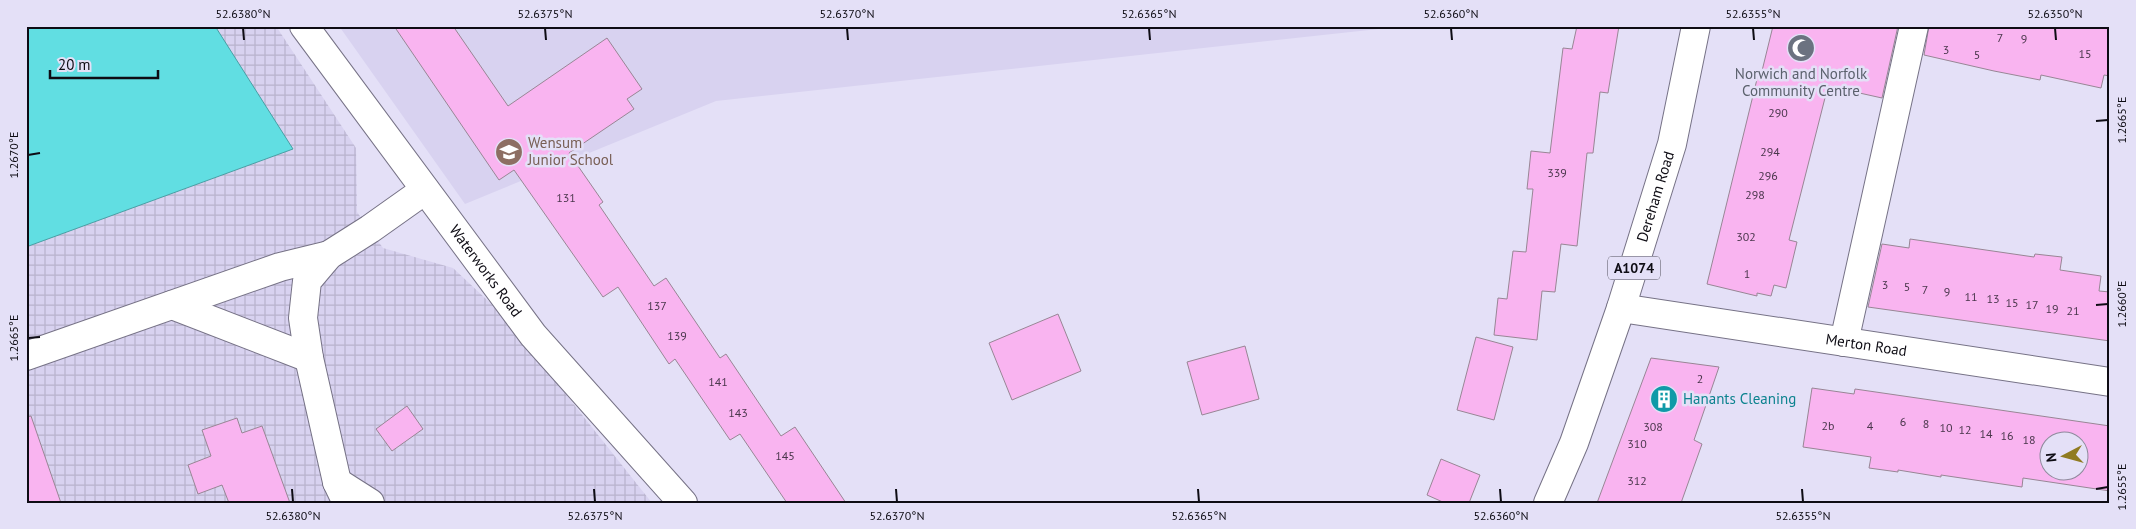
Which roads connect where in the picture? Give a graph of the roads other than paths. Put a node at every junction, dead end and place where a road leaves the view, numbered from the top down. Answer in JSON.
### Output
{"nodes":[{"id":1,"x":304,"y":26,"type":"edge"},
{"id":2,"x":1696,"y":26,"type":"edge"},
{"id":3,"x":1914,"y":26,"type":"edge"},
{"id":4,"x":425,"y":190,"type":"junction"},
{"id":5,"x":329,"y":255,"type":"junction"},
{"id":6,"x":172,"y":305,"type":"junction"},
{"id":7,"x":1621,"y":308,"type":"junction"},
{"id":8,"x":1844,"y":342,"type":"junction"},
{"id":9,"x":26,"y":356,"type":"edge"},
{"id":10,"x":309,"y":358,"type":"junction"},
{"id":11,"x":2110,"y":382,"type":"edge"},
{"id":12,"x":342,"y":492,"type":"edge"},
{"id":13,"x":370,"y":503,"type":"edge"},
{"id":14,"x":683,"y":503,"type":"edge"},
{"id":15,"x":1548,"y":503,"type":"edge"}],
"edges":[{"from":1,"to":4,"type":"street","name":"Waterworks Road"},
{"from":2,"to":7,"type":"street","name":"Dereham Road","number":"A1074"},
{"from":3,"to":8,"type":"street"},
{"from":4,"to":5,"type":"street"},
{"from":4,"to":14,"type":"street","name":"Waterworks Road"},
{"from":5,"to":6,"type":"street"},
{"from":5,"to":10,"type":"street"},
{"from":6,"to":9,"type":"street"},
{"from":6,"to":10,"type":"street"},
{"from":7,"to":8,"type":"street","name":"Merton Road"},
{"from":7,"to":15,"type":"street","name":"Dereham Road","number":"A1074"},
{"from":8,"to":11,"type":"street","name":"Merton Road"},
{"from":10,"to":12,"type":"street"},
{"from":12,"to":13,"type":"street"}]}
